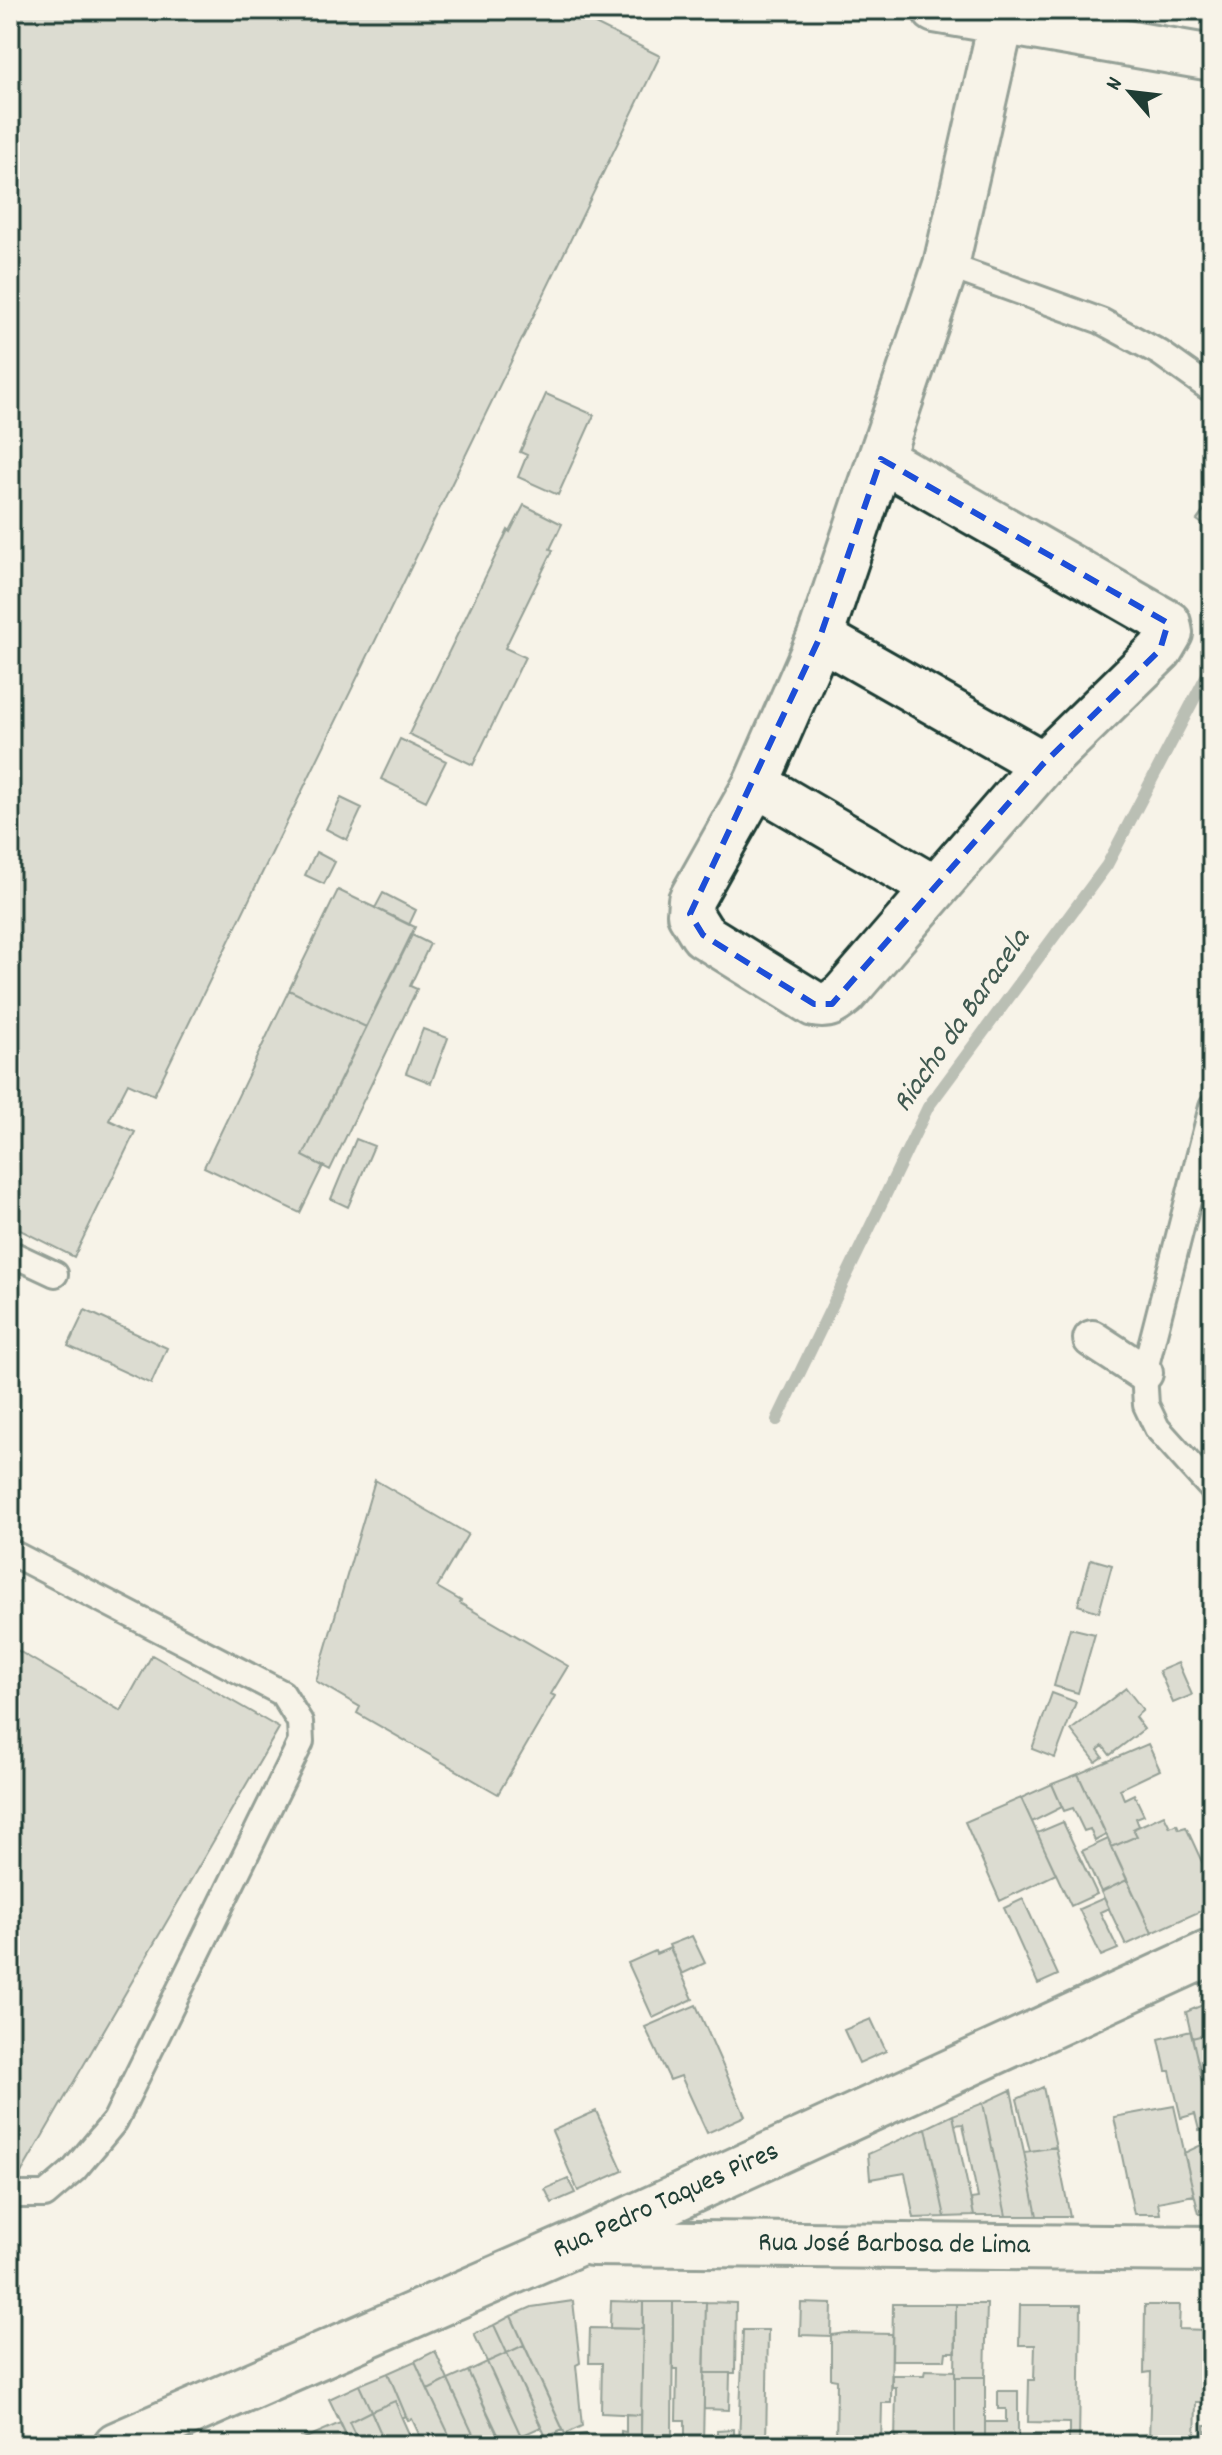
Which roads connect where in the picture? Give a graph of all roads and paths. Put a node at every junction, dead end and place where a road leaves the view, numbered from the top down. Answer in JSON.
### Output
{"nodes":[{"id":1,"x":935,"y":10,"type":"edge"},
{"id":2,"x":1001,"y":23,"type":"junction"},
{"id":3,"x":1212,"y":58,"type":"edge"},
{"id":4,"x":946,"y":265,"type":"junction"},
{"id":5,"x":1212,"y":390,"type":"edge"},
{"id":6,"x":881,"y":459,"type":"junction"},
{"id":7,"x":820,"y":637,"type":"junction"},
{"id":8,"x":1043,"y":764,"type":"junction"},
{"id":9,"x":756,"y":784,"type":"junction"},
{"id":10,"x":934,"y":888,"type":"junction"},
{"id":11,"x":1212,"y":1107,"type":"edge"},
{"id":12,"x":10,"y":1253,"type":"edge"},
{"id":13,"x":55,"y":1274,"type":"dead end"},
{"id":14,"x":1092,"y":1339,"type":"dead end"},
{"id":15,"x":1144,"y":1373,"type":"junction"},
{"id":16,"x":1212,"y":1489,"type":"edge"},
{"id":17,"x":10,"y":1552,"type":"edge"},
{"id":18,"x":1212,"y":1952,"type":"edge"},
{"id":19,"x":10,"y":2195,"type":"edge"},
{"id":20,"x":578,"y":2243,"type":"junction"},
{"id":21,"x":1212,"y":2249,"type":"edge"},
{"id":22,"x":116,"y":2445,"type":"edge"}],
"edges":[{"from":1,"to":2,"type":"street"},
{"from":2,"to":3,"type":"street"},
{"from":2,"to":4,"type":"street"},
{"from":4,"to":5,"type":"lane"},
{"from":4,"to":6,"type":"street"},
{"from":6,"to":7,"type":"street"},
{"from":6,"to":8,"type":"street"},
{"from":7,"to":8,"type":"street"},
{"from":7,"to":9,"type":"street"},
{"from":8,"to":10,"type":"street"},
{"from":9,"to":10,"type":"street"},
{"from":9,"to":10,"type":"street"},
{"from":11,"to":15,"type":"lane"},
{"from":12,"to":13,"type":"lane"},
{"from":14,"to":15,"type":"street"},
{"from":15,"to":16,"type":"lane"},
{"from":17,"to":19,"type":"lane"},
{"from":18,"to":20,"type":"street","name":"Rua Pedro Taques Pires"},
{"from":20,"to":21,"type":"street","name":"Rua José Barbosa de Lima"},
{"from":20,"to":22,"type":"street","name":"Rua Pedro Taques Pires"}]}
